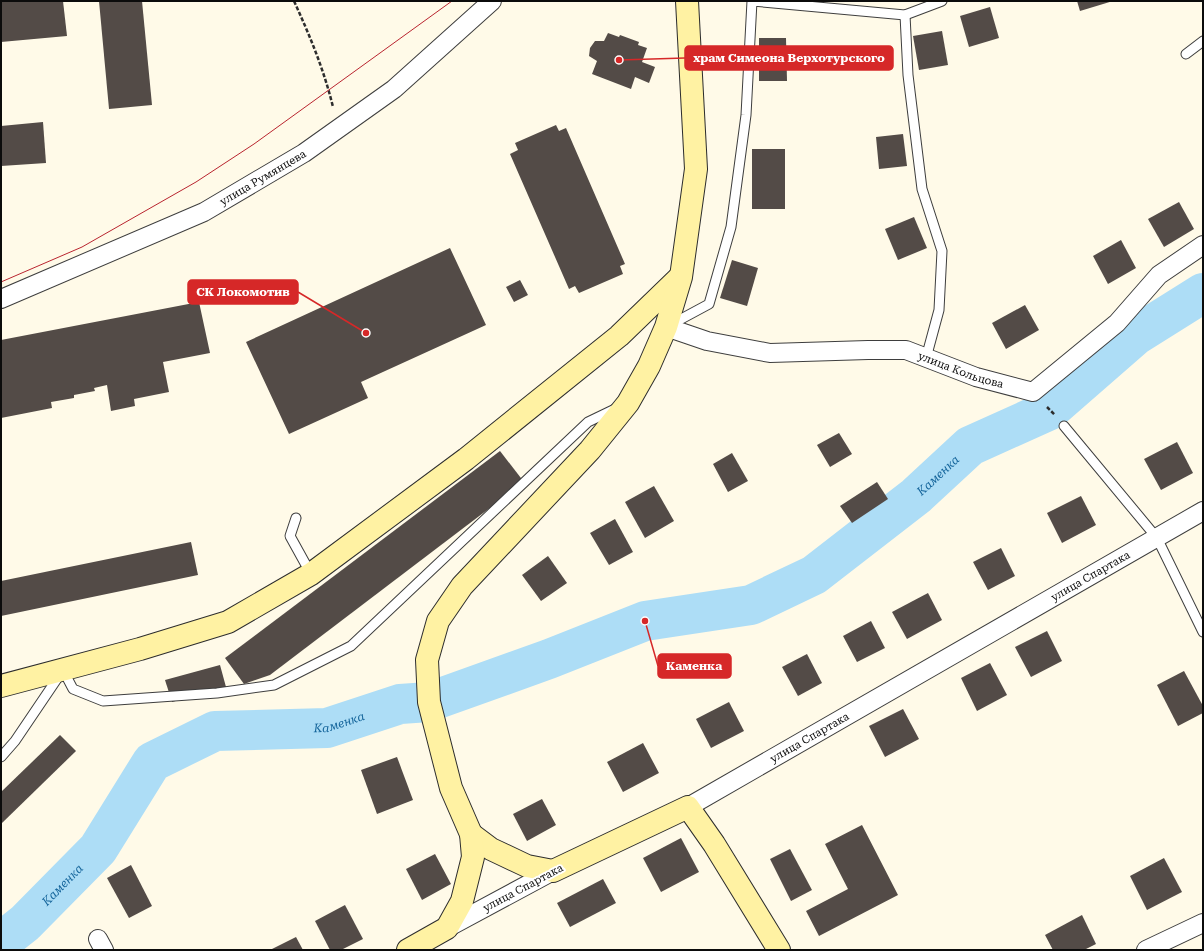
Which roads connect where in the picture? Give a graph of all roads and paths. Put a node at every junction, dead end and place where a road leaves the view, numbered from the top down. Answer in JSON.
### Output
{"nodes":[{"id":1,"x":294,"y":1,"type":"edge"},
{"id":2,"x":492,"y":1,"type":"edge"},
{"id":3,"x":687,"y":1,"type":"edge"},
{"id":4,"x":942,"y":1,"type":"edge"},
{"id":5,"x":905,"y":15,"type":"junction"},
{"id":6,"x":1203,"y":41,"type":"edge"},
{"id":7,"x":1186,"y":54,"type":"dead end"},
{"id":8,"x":337,"y":130,"type":"junction"},
{"id":9,"x":1203,"y":245,"type":"edge"},
{"id":10,"x":681,"y":277,"type":"junction"},
{"id":11,"x":1,"y":299,"type":"edge"},
{"id":12,"x":666,"y":328,"type":"junction"},
{"id":13,"x":926,"y":358,"type":"junction"},
{"id":14,"x":1034,"y":392,"type":"junction"},
{"id":15,"x":628,"y":403,"type":"junction"},
{"id":16,"x":1064,"y":426,"type":"joint"},
{"id":17,"x":1203,"y":511,"type":"edge"},
{"id":18,"x":296,"y":518,"type":"dead end"},
{"id":19,"x":1157,"y":538,"type":"junction"},
{"id":20,"x":311,"y":574,"type":"junction"},
{"id":21,"x":1203,"y":632,"type":"edge"},
{"id":22,"x":63,"y":670,"type":"junction"},
{"id":23,"x":1,"y":686,"type":"edge"},
{"id":24,"x":1,"y":758,"type":"edge"},
{"id":25,"x":688,"y":806,"type":"junction"},
{"id":26,"x":471,"y":834,"type":"junction"},
{"id":27,"x":553,"y":871,"type":"junction"},
{"id":28,"x":1203,"y":923,"type":"edge"},
{"id":29,"x":447,"y":928,"type":"junction"},
{"id":30,"x":408,"y":950,"type":"edge"},
{"id":31,"x":779,"y":950,"type":"edge"},
{"id":32,"x":1146,"y":950,"type":"edge"}],
"edges":[{"from":1,"to":8,"type":"path"},
{"from":2,"to":8,"type":"street","name":"улица Румянцева"},
{"from":3,"to":10,"type":"street"},
{"from":4,"to":5,"type":"lane"},
{"from":5,"to":12,"type":"lane"},
{"from":5,"to":13,"type":"lane"},
{"from":6,"to":7,"type":"lane"},
{"from":8,"to":11,"type":"street","name":"улица Румянцева"},
{"from":9,"to":14,"type":"street"},
{"from":10,"to":12,"type":"street"},
{"from":10,"to":20,"type":"street"},
{"from":12,"to":13,"type":"street","name":"улица Кольцова"},
{"from":12,"to":15,"type":"street"},
{"from":13,"to":14,"type":"street","name":"улица Кольцова"},
{"from":14,"to":16,"type":"path"},
{"from":15,"to":22,"type":"lane"},
{"from":15,"to":26,"type":"street"},
{"from":16,"to":19,"type":"lane"},
{"from":17,"to":19,"type":"street","name":"улица Спартака"},
{"from":18,"to":20,"type":"lane"},
{"from":19,"to":21,"type":"lane"},
{"from":19,"to":25,"type":"street","name":"улица Спартака"},
{"from":20,"to":22,"type":"street"},
{"from":22,"to":23,"type":"street"},
{"from":22,"to":24,"type":"lane"},
{"from":25,"to":27,"type":"street","name":"улица Спартака"},
{"from":25,"to":31,"type":"street"},
{"from":26,"to":27,"type":"street"},
{"from":26,"to":29,"type":"street"},
{"from":27,"to":29,"type":"street","name":"улица Спартака"},
{"from":28,"to":32,"type":"street"},
{"from":29,"to":30,"type":"street","name":"улица Спартака"}]}
